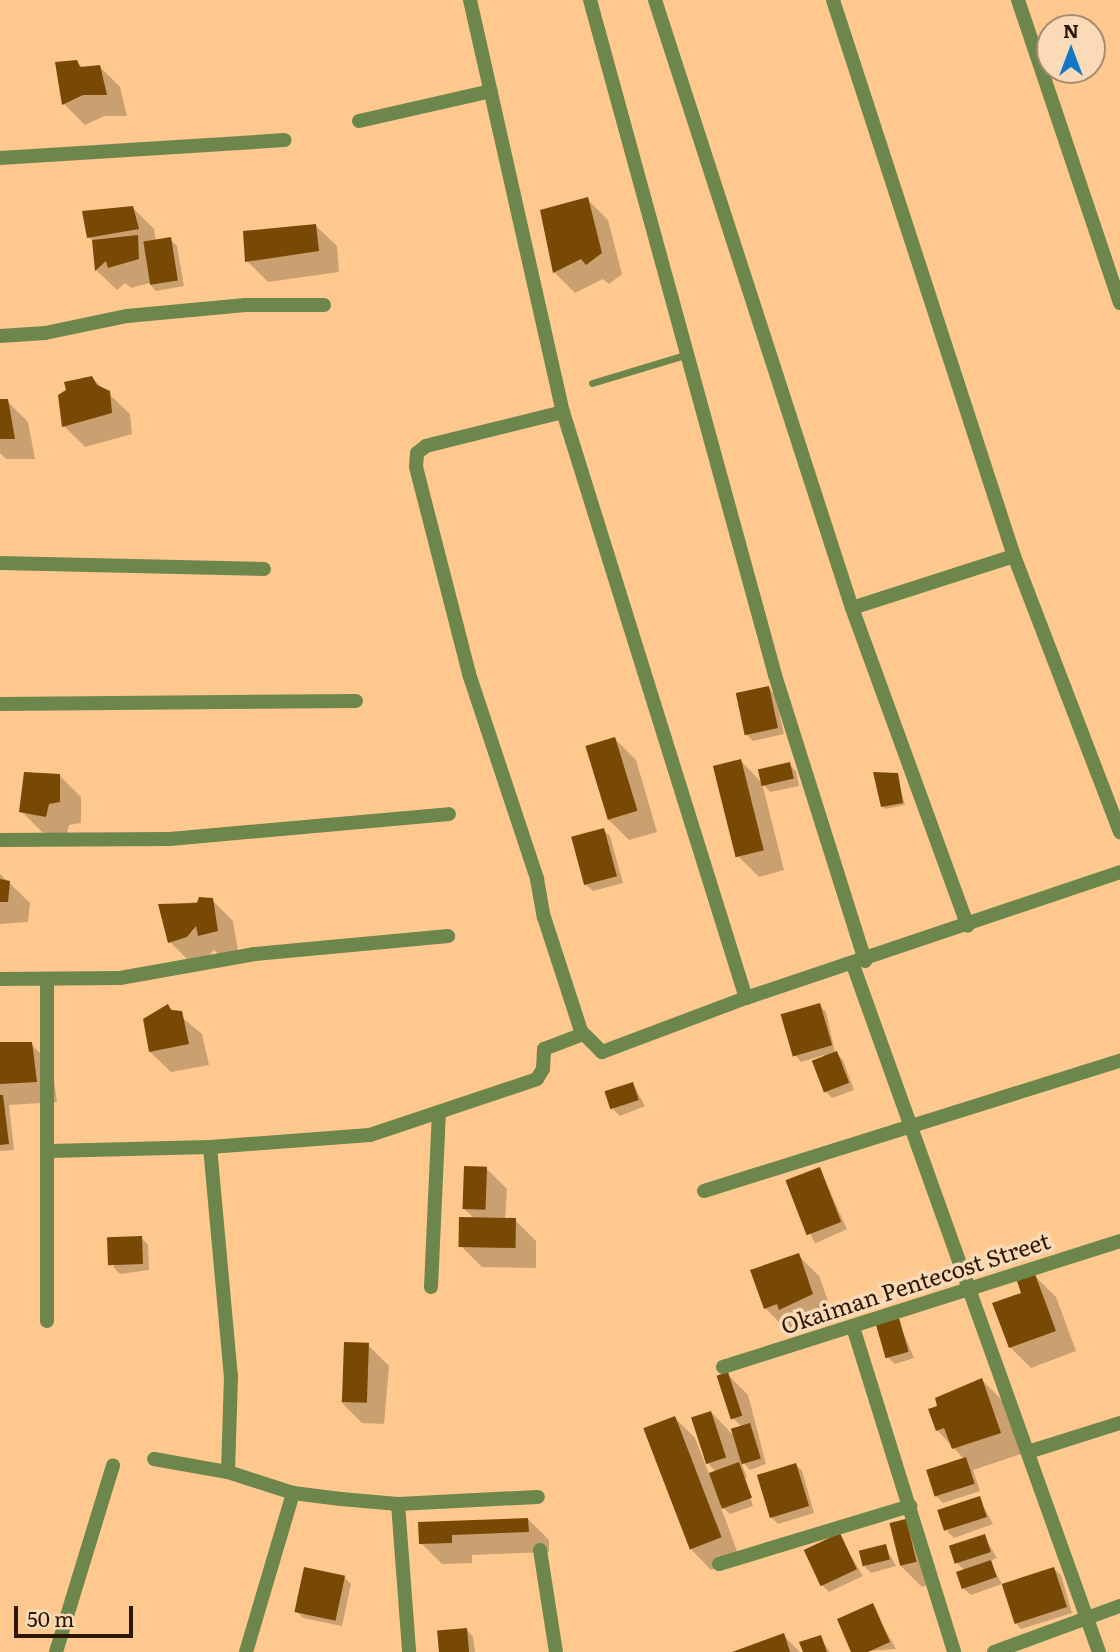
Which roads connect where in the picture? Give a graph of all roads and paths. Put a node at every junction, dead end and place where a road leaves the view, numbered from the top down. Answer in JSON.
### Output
{"nodes":[{"id":1,"x":470,"y":0,"type":"edge"},
{"id":2,"x":590,"y":0,"type":"edge"},
{"id":3,"x":655,"y":0,"type":"edge"},
{"id":4,"x":833,"y":0,"type":"edge"},
{"id":5,"x":1018,"y":0,"type":"edge"},
{"id":6,"x":491,"y":91,"type":"junction"},
{"id":7,"x":359,"y":121,"type":"dead end"},
{"id":8,"x":284,"y":140,"type":"dead end"},
{"id":9,"x":0,"y":158,"type":"edge"},
{"id":10,"x":1120,"y":303,"type":"edge"},
{"id":11,"x":324,"y":305,"type":"dead end"},
{"id":12,"x":0,"y":336,"type":"edge"},
{"id":13,"x":688,"y":354,"type":"junction"},
{"id":14,"x":592,"y":383,"type":"dead end"},
{"id":15,"x":563,"y":412,"type":"junction"},
{"id":16,"x":1014,"y":556,"type":"junction"},
{"id":17,"x":0,"y":564,"type":"edge"},
{"id":18,"x":264,"y":569,"type":"dead end"},
{"id":19,"x":852,"y":608,"type":"junction"},
{"id":20,"x":356,"y":701,"type":"dead end"},
{"id":21,"x":0,"y":704,"type":"edge"},
{"id":22,"x":449,"y":814,"type":"dead end"},
{"id":23,"x":1120,"y":832,"type":"edge"},
{"id":24,"x":0,"y":840,"type":"edge"},
{"id":25,"x":1120,"y":872,"type":"edge"},
{"id":26,"x":968,"y":926,"type":"junction"},
{"id":27,"x":447,"y":936,"type":"dead end"},
{"id":28,"x":859,"y":963,"type":"junction"},
{"id":29,"x":0,"y":979,"type":"edge"},
{"id":30,"x":47,"y":980,"type":"junction"},
{"id":31,"x":747,"y":998,"type":"junction"},
{"id":32,"x":579,"y":1036,"type":"junction"},
{"id":33,"x":1120,"y":1061,"type":"edge"},
{"id":34,"x":439,"y":1114,"type":"junction"},
{"id":35,"x":911,"y":1128,"type":"junction"},
{"id":36,"x":211,"y":1147,"type":"junction"},
{"id":37,"x":50,"y":1151,"type":"junction"},
{"id":38,"x":704,"y":1191,"type":"dead end"},
{"id":39,"x":1120,"y":1241,"type":"edge"},
{"id":40,"x":431,"y":1287,"type":"dead end"},
{"id":41,"x":970,"y":1289,"type":"junction"},
{"id":42,"x":47,"y":1321,"type":"dead end"},
{"id":43,"x":853,"y":1327,"type":"junction"},
{"id":44,"x":723,"y":1367,"type":"dead end"},
{"id":45,"x":1120,"y":1423,"type":"edge"},
{"id":46,"x":1027,"y":1452,"type":"junction"},
{"id":47,"x":154,"y":1459,"type":"dead end"},
{"id":48,"x":113,"y":1465,"type":"dead end"},
{"id":49,"x":228,"y":1472,"type":"junction"},
{"id":50,"x":293,"y":1493,"type":"junction"},
{"id":51,"x":538,"y":1497,"type":"dead end"},
{"id":52,"x":398,"y":1504,"type":"junction"},
{"id":53,"x":911,"y":1506,"type":"junction"},
{"id":54,"x":540,"y":1550,"type":"dead end"},
{"id":55,"x":719,"y":1564,"type":"dead end"},
{"id":56,"x":1120,"y":1606,"type":"edge"},
{"id":57,"x":1088,"y":1617,"type":"junction"},
{"id":58,"x":56,"y":1652,"type":"edge"},
{"id":59,"x":246,"y":1652,"type":"edge"},
{"id":60,"x":409,"y":1652,"type":"edge"},
{"id":61,"x":556,"y":1652,"type":"edge"},
{"id":62,"x":954,"y":1652,"type":"edge"},
{"id":63,"x":994,"y":1652,"type":"edge"},
{"id":64,"x":1099,"y":1652,"type":"edge"}],
"edges":[{"from":1,"to":6,"type":"street"},
{"from":2,"to":13,"type":"street"},
{"from":3,"to":19,"type":"street"},
{"from":4,"to":16,"type":"street"},
{"from":5,"to":10,"type":"street"},
{"from":6,"to":7,"type":"street"},
{"from":6,"to":15,"type":"street"},
{"from":8,"to":9,"type":"street"},
{"from":11,"to":12,"type":"street"},
{"from":13,"to":14,"type":"lane"},
{"from":13,"to":28,"type":"street"},
{"from":15,"to":31,"type":"street"},
{"from":15,"to":32,"type":"street"},
{"from":16,"to":19,"type":"street"},
{"from":16,"to":23,"type":"street"},
{"from":17,"to":18,"type":"street"},
{"from":19,"to":26,"type":"street"},
{"from":20,"to":21,"type":"street"},
{"from":22,"to":24,"type":"street"},
{"from":25,"to":26,"type":"street"},
{"from":26,"to":28,"type":"street"},
{"from":27,"to":30,"type":"street"},
{"from":28,"to":31,"type":"street"},
{"from":28,"to":35,"type":"street"},
{"from":29,"to":30,"type":"street"},
{"from":30,"to":37,"type":"street"},
{"from":31,"to":32,"type":"street"},
{"from":32,"to":34,"type":"street"},
{"from":33,"to":35,"type":"street"},
{"from":34,"to":36,"type":"street"},
{"from":34,"to":40,"type":"street"},
{"from":35,"to":38,"type":"street"},
{"from":35,"to":41,"type":"street"},
{"from":36,"to":37,"type":"street"},
{"from":36,"to":49,"type":"street"},
{"from":37,"to":42,"type":"street"},
{"from":39,"to":41,"type":"street","name":"Okaiman Pentecost Street"},
{"from":41,"to":43,"type":"street","name":"Okaiman Pentecost Street"},
{"from":41,"to":46,"type":"street"},
{"from":43,"to":44,"type":"street","name":"Okaiman Pentecost Street"},
{"from":43,"to":53,"type":"street"},
{"from":45,"to":46,"type":"street"},
{"from":46,"to":57,"type":"street"},
{"from":47,"to":49,"type":"street"},
{"from":48,"to":58,"type":"street"},
{"from":49,"to":50,"type":"street"},
{"from":50,"to":52,"type":"street"},
{"from":50,"to":59,"type":"street"},
{"from":51,"to":52,"type":"street"},
{"from":52,"to":60,"type":"street"},
{"from":53,"to":55,"type":"street"},
{"from":53,"to":62,"type":"street"},
{"from":54,"to":61,"type":"street"},
{"from":56,"to":57,"type":"street"},
{"from":57,"to":63,"type":"street"},
{"from":57,"to":64,"type":"street"}]}
